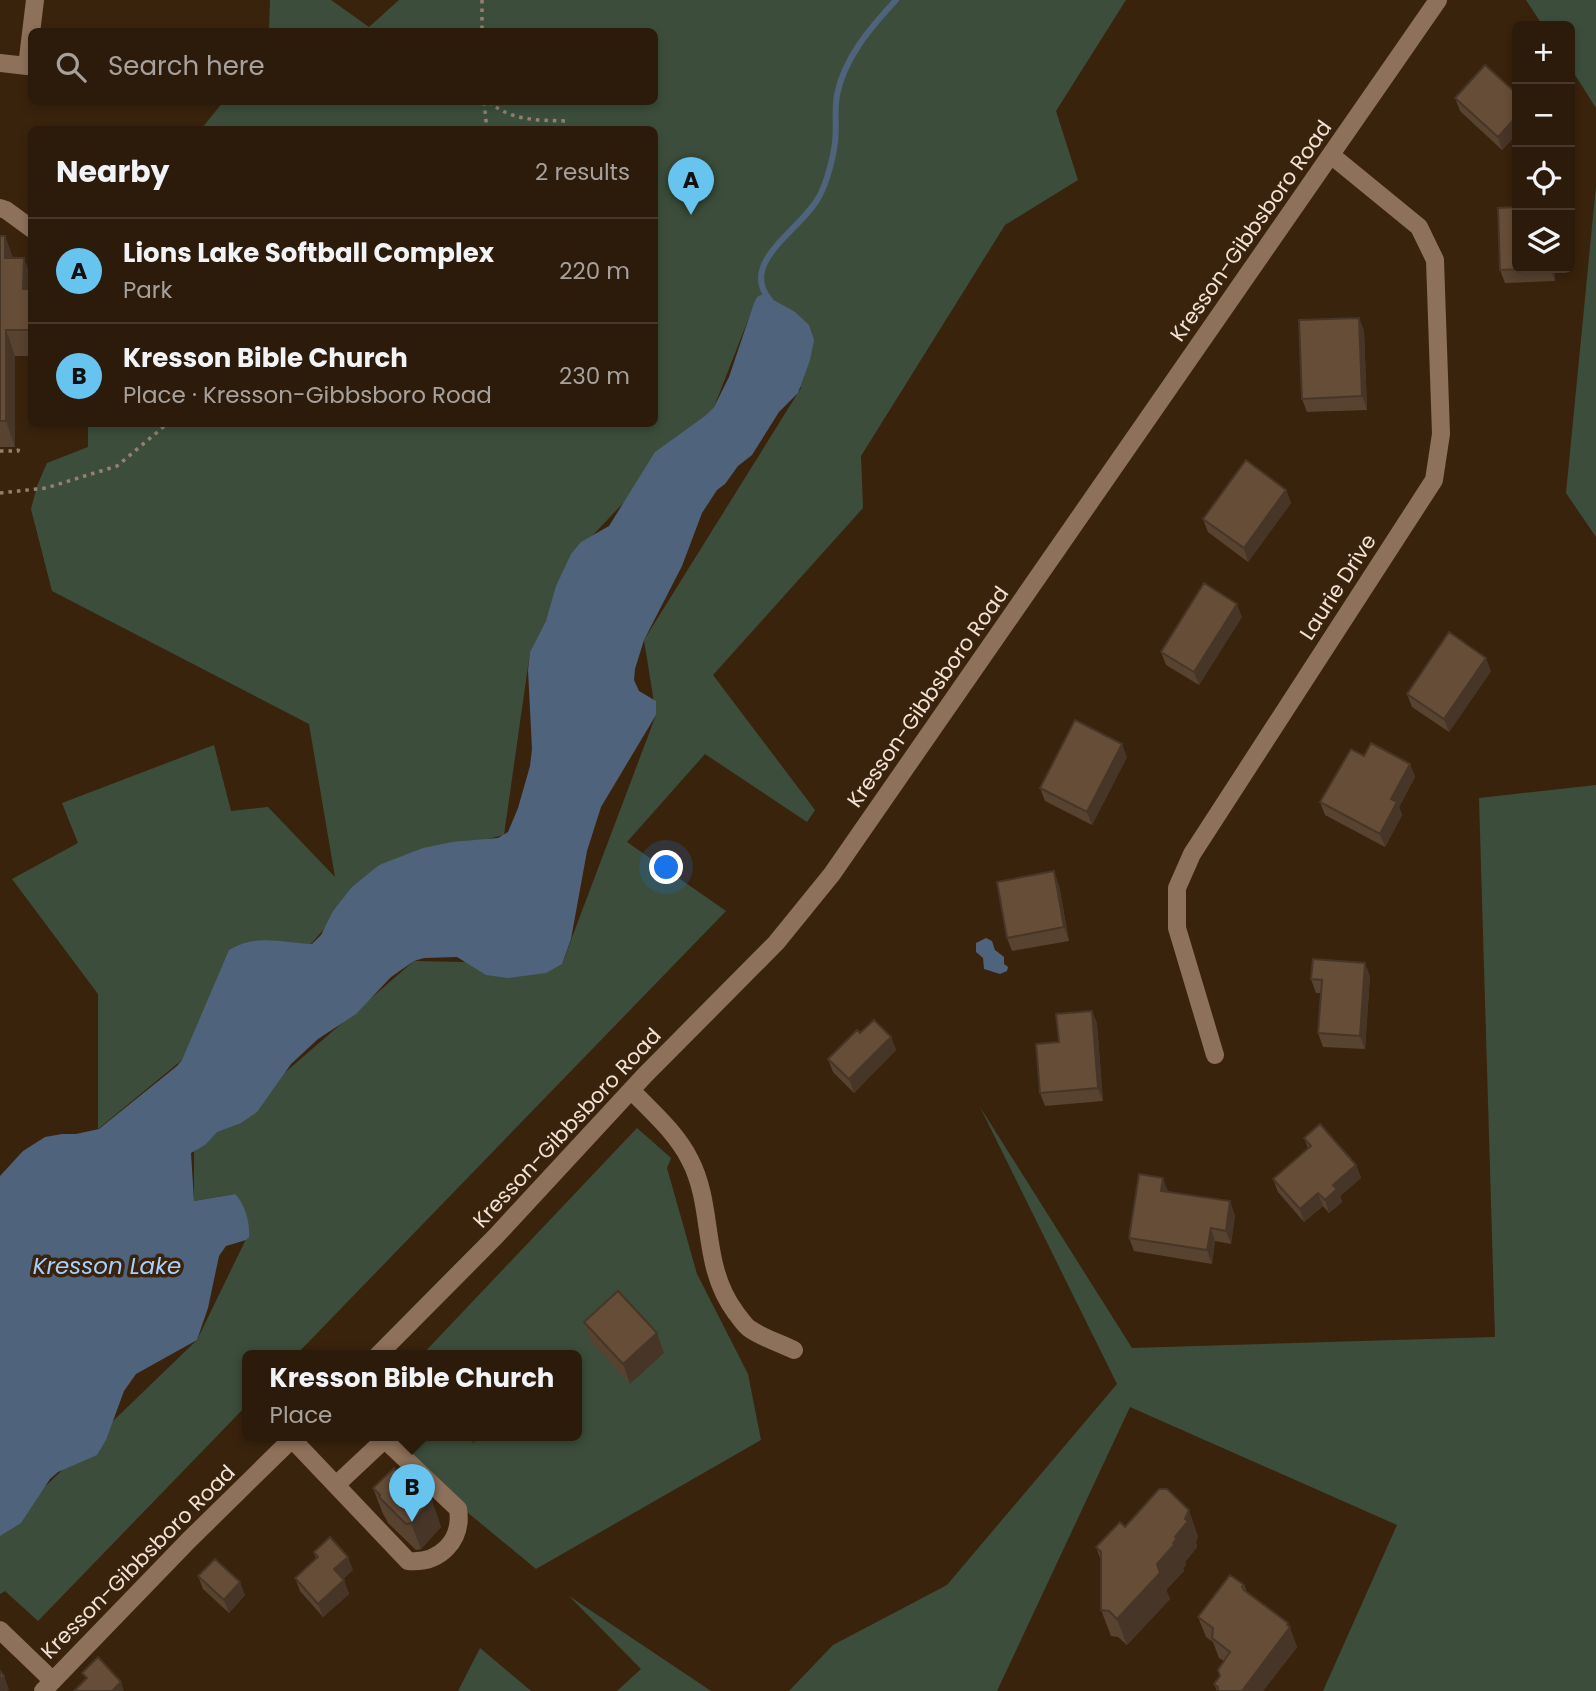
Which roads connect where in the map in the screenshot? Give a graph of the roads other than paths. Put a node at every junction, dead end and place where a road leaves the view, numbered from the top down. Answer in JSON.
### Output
{"nodes":[{"id":1,"x":34,"y":0,"type":"edge"},
{"id":2,"x":1437,"y":0,"type":"edge"},
{"id":3,"x":31,"y":28,"type":"edge"},
{"id":4,"x":28,"y":57,"type":"edge"},
{"id":5,"x":0,"y":63,"type":"edge"},
{"id":6,"x":1331,"y":155,"type":"junction"},
{"id":7,"x":0,"y":208,"type":"edge"},
{"id":8,"x":28,"y":226,"type":"edge"},
{"id":9,"x":1215,"y":1055,"type":"dead end"},
{"id":10,"x":631,"y":1090,"type":"junction"},
{"id":11,"x":383,"y":1350,"type":"edge"},
{"id":12,"x":794,"y":1350,"type":"dead end"},
{"id":13,"x":291,"y":1441,"type":"edge"},
{"id":14,"x":297,"y":1441,"type":"edge"},
{"id":15,"x":379,"y":1441,"type":"edge"},
{"id":16,"x":385,"y":1441,"type":"edge"},
{"id":17,"x":335,"y":1485,"type":"junction"},
{"id":18,"x":0,"y":1630,"type":"edge"},
{"id":19,"x":48,"y":1686,"type":"edge"}],
"edges":[{"from":1,"to":3,"type":"street"},
{"from":2,"to":6,"type":"street","name":"Kresson-Gibbsboro Road"},
{"from":4,"to":5,"type":"street"},
{"from":6,"to":9,"type":"street","name":"Laurie Drive"},
{"from":6,"to":10,"type":"street","name":"Kresson-Gibbsboro Road"},
{"from":7,"to":8,"type":"street"},
{"from":10,"to":11,"type":"street","name":"Kresson-Gibbsboro Road"},
{"from":10,"to":12,"type":"street"},
{"from":13,"to":19,"type":"street","name":"Kresson-Gibbsboro Road"},
{"from":14,"to":17,"type":"street"},
{"from":15,"to":17,"type":"street"},
{"from":16,"to":17,"type":"street"},
{"from":18,"to":19,"type":"street"}]}
